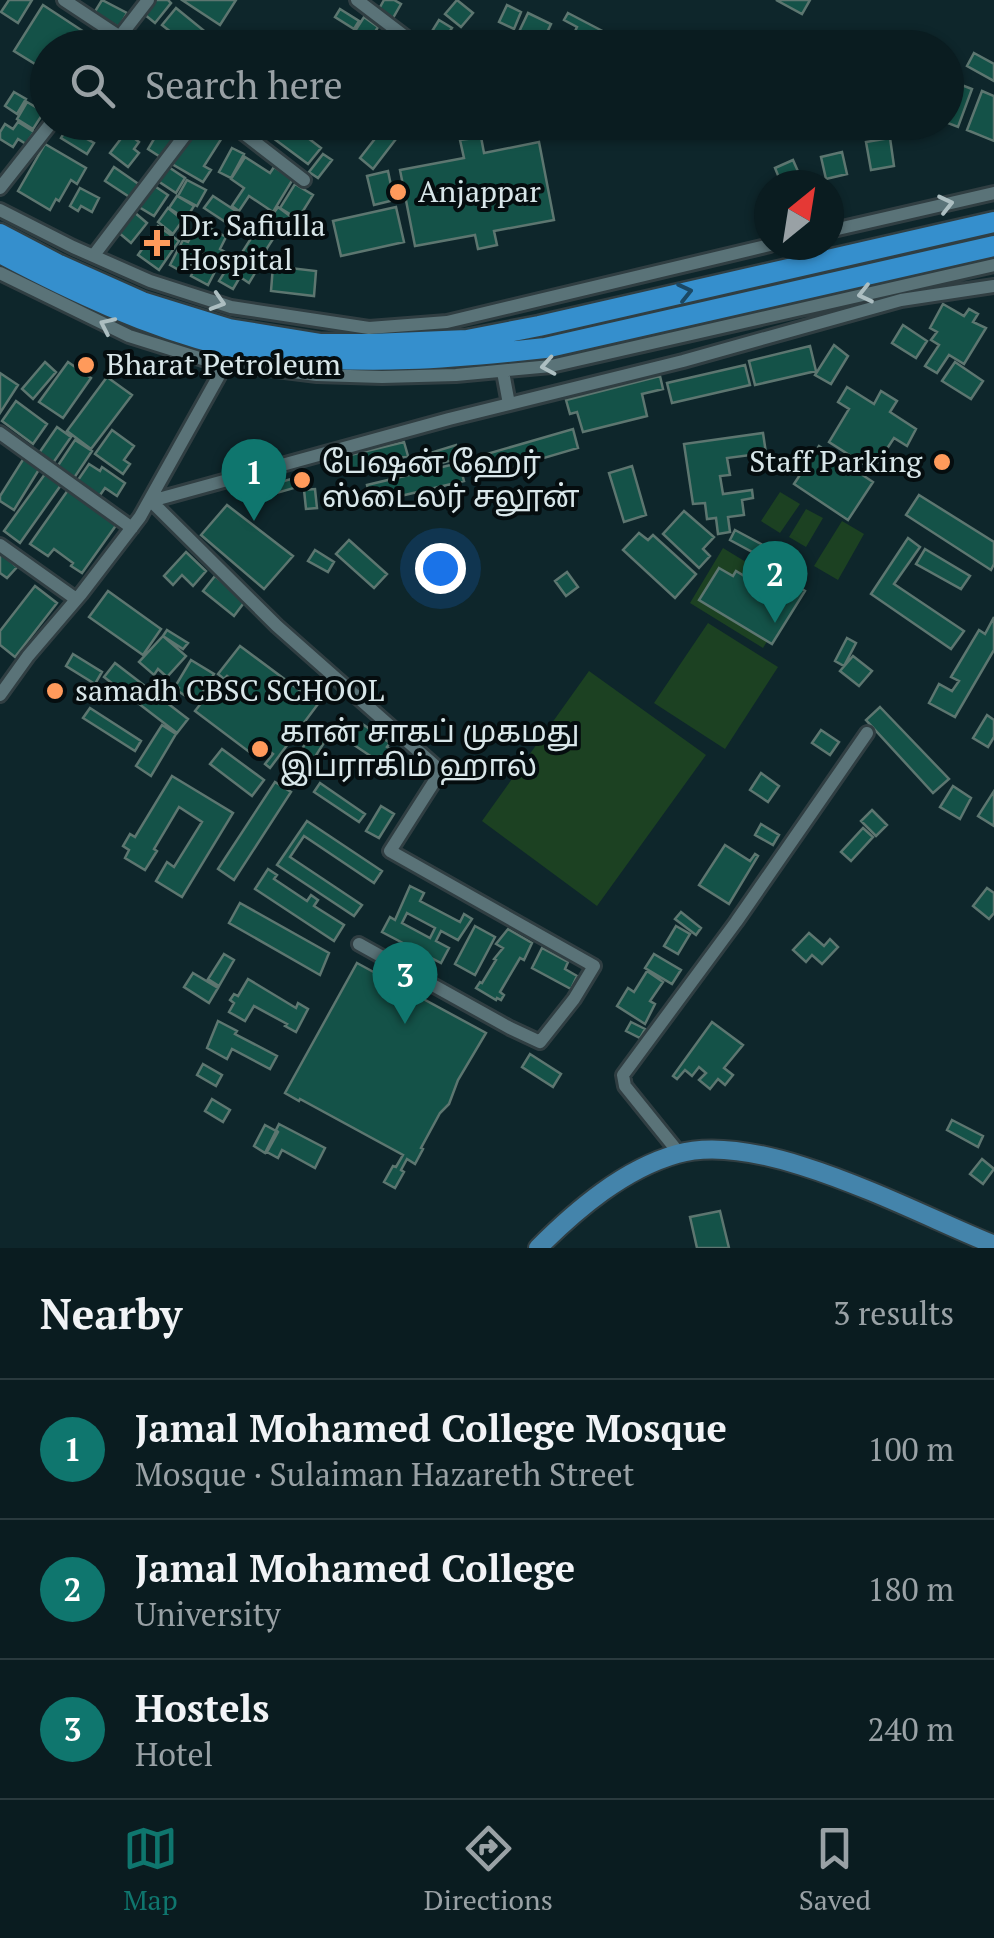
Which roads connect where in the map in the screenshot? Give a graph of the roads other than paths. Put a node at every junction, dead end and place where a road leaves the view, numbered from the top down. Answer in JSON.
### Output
{"nodes":[{"id":1,"x":64,"y":0,"type":"edge"},
{"id":2,"x":148,"y":0,"type":"edge"},
{"id":3,"x":357,"y":0,"type":"edge"},
{"id":4,"x":101,"y":30,"type":"edge"},
{"id":5,"x":125,"y":30,"type":"edge"},
{"id":6,"x":396,"y":30,"type":"edge"},
{"id":7,"x":38,"y":140,"type":"edge"},
{"id":8,"x":180,"y":140,"type":"edge"},
{"id":9,"x":252,"y":140,"type":"edge"},
{"id":10,"x":304,"y":180,"type":"dead end"},
{"id":11,"x":0,"y":188,"type":"edge"},
{"id":12,"x":994,"y":193,"type":"edge"},
{"id":13,"x":0,"y":210,"type":"edge"},
{"id":14,"x":994,"y":222,"type":"edge"},
{"id":15,"x":844,"y":228,"type":"edge"},
{"id":16,"x":0,"y":234,"type":"edge"},
{"id":17,"x":994,"y":246,"type":"edge"},
{"id":18,"x":754,"y":249,"type":"edge"},
{"id":19,"x":0,"y":253,"type":"edge"},
{"id":20,"x":94,"y":255,"type":"junction"},
{"id":21,"x":994,"y":265,"type":"edge"},
{"id":22,"x":0,"y":273,"type":"edge"},
{"id":23,"x":994,"y":286,"type":"edge"},
{"id":24,"x":320,"y":352,"type":"junction"},
{"id":25,"x":372,"y":352,"type":"junction"},
{"id":26,"x":226,"y":363,"type":"junction"},
{"id":27,"x":503,"y":372,"type":"junction"},
{"id":28,"x":509,"y":404,"type":"junction"},
{"id":29,"x":0,"y":433,"type":"edge"},
{"id":30,"x":151,"y":501,"type":"junction"},
{"id":31,"x":132,"y":528,"type":"junction"},
{"id":32,"x":0,"y":545,"type":"edge"},
{"id":33,"x":76,"y":599,"type":"junction"},
{"id":34,"x":0,"y":667,"type":"edge"},
{"id":35,"x":14,"y":676,"type":"junction"},
{"id":36,"x":0,"y":695,"type":"edge"},
{"id":37,"x":868,"y":734,"type":"dead end"},
{"id":38,"x":359,"y":944,"type":"dead end"},
{"id":39,"x":679,"y":1153,"type":"junction"},
{"id":40,"x":992,"y":1245,"type":"edge"},
{"id":41,"x":538,"y":1248,"type":"edge"}],
"edges":[{"from":1,"to":4,"type":"street"},
{"from":2,"to":5,"type":"street"},
{"from":3,"to":6,"type":"street"},
{"from":7,"to":11,"type":"street"},
{"from":8,"to":20,"type":"street"},
{"from":9,"to":10,"type":"street"},
{"from":15,"to":12,"type":"street","one_way":true},
{"from":13,"to":20,"type":"street"},
{"from":25,"to":14,"type":"highway","one_way":true},
{"from":16,"to":24,"type":"highway"},
{"from":17,"to":25,"type":"highway"},
{"from":18,"to":25,"type":"street"},
{"from":19,"to":24,"type":"highway"},
{"from":20,"to":25,"type":"street","one_way":true},
{"from":21,"to":27,"type":"street","one_way":true},
{"from":26,"to":22,"type":"street","one_way":true},
{"from":23,"to":28,"type":"street"},
{"from":24,"to":25,"type":"highway"},
{"from":25,"to":26,"type":"street"},
{"from":25,"to":27,"type":"street"},
{"from":26,"to":30,"type":"street"},
{"from":27,"to":28,"type":"street"},
{"from":28,"to":30,"type":"street"},
{"from":29,"to":31,"type":"street"},
{"from":30,"to":31,"type":"street"},
{"from":30,"to":38,"type":"street"},
{"from":31,"to":33,"type":"street"},
{"from":32,"to":33,"type":"street"},
{"from":33,"to":35,"type":"street"},
{"from":34,"to":35,"type":"street"},
{"from":35,"to":36,"type":"street"},
{"from":37,"to":39,"type":"street"},
{"from":39,"to":40,"type":"main road"},
{"from":39,"to":41,"type":"main road"}]}
